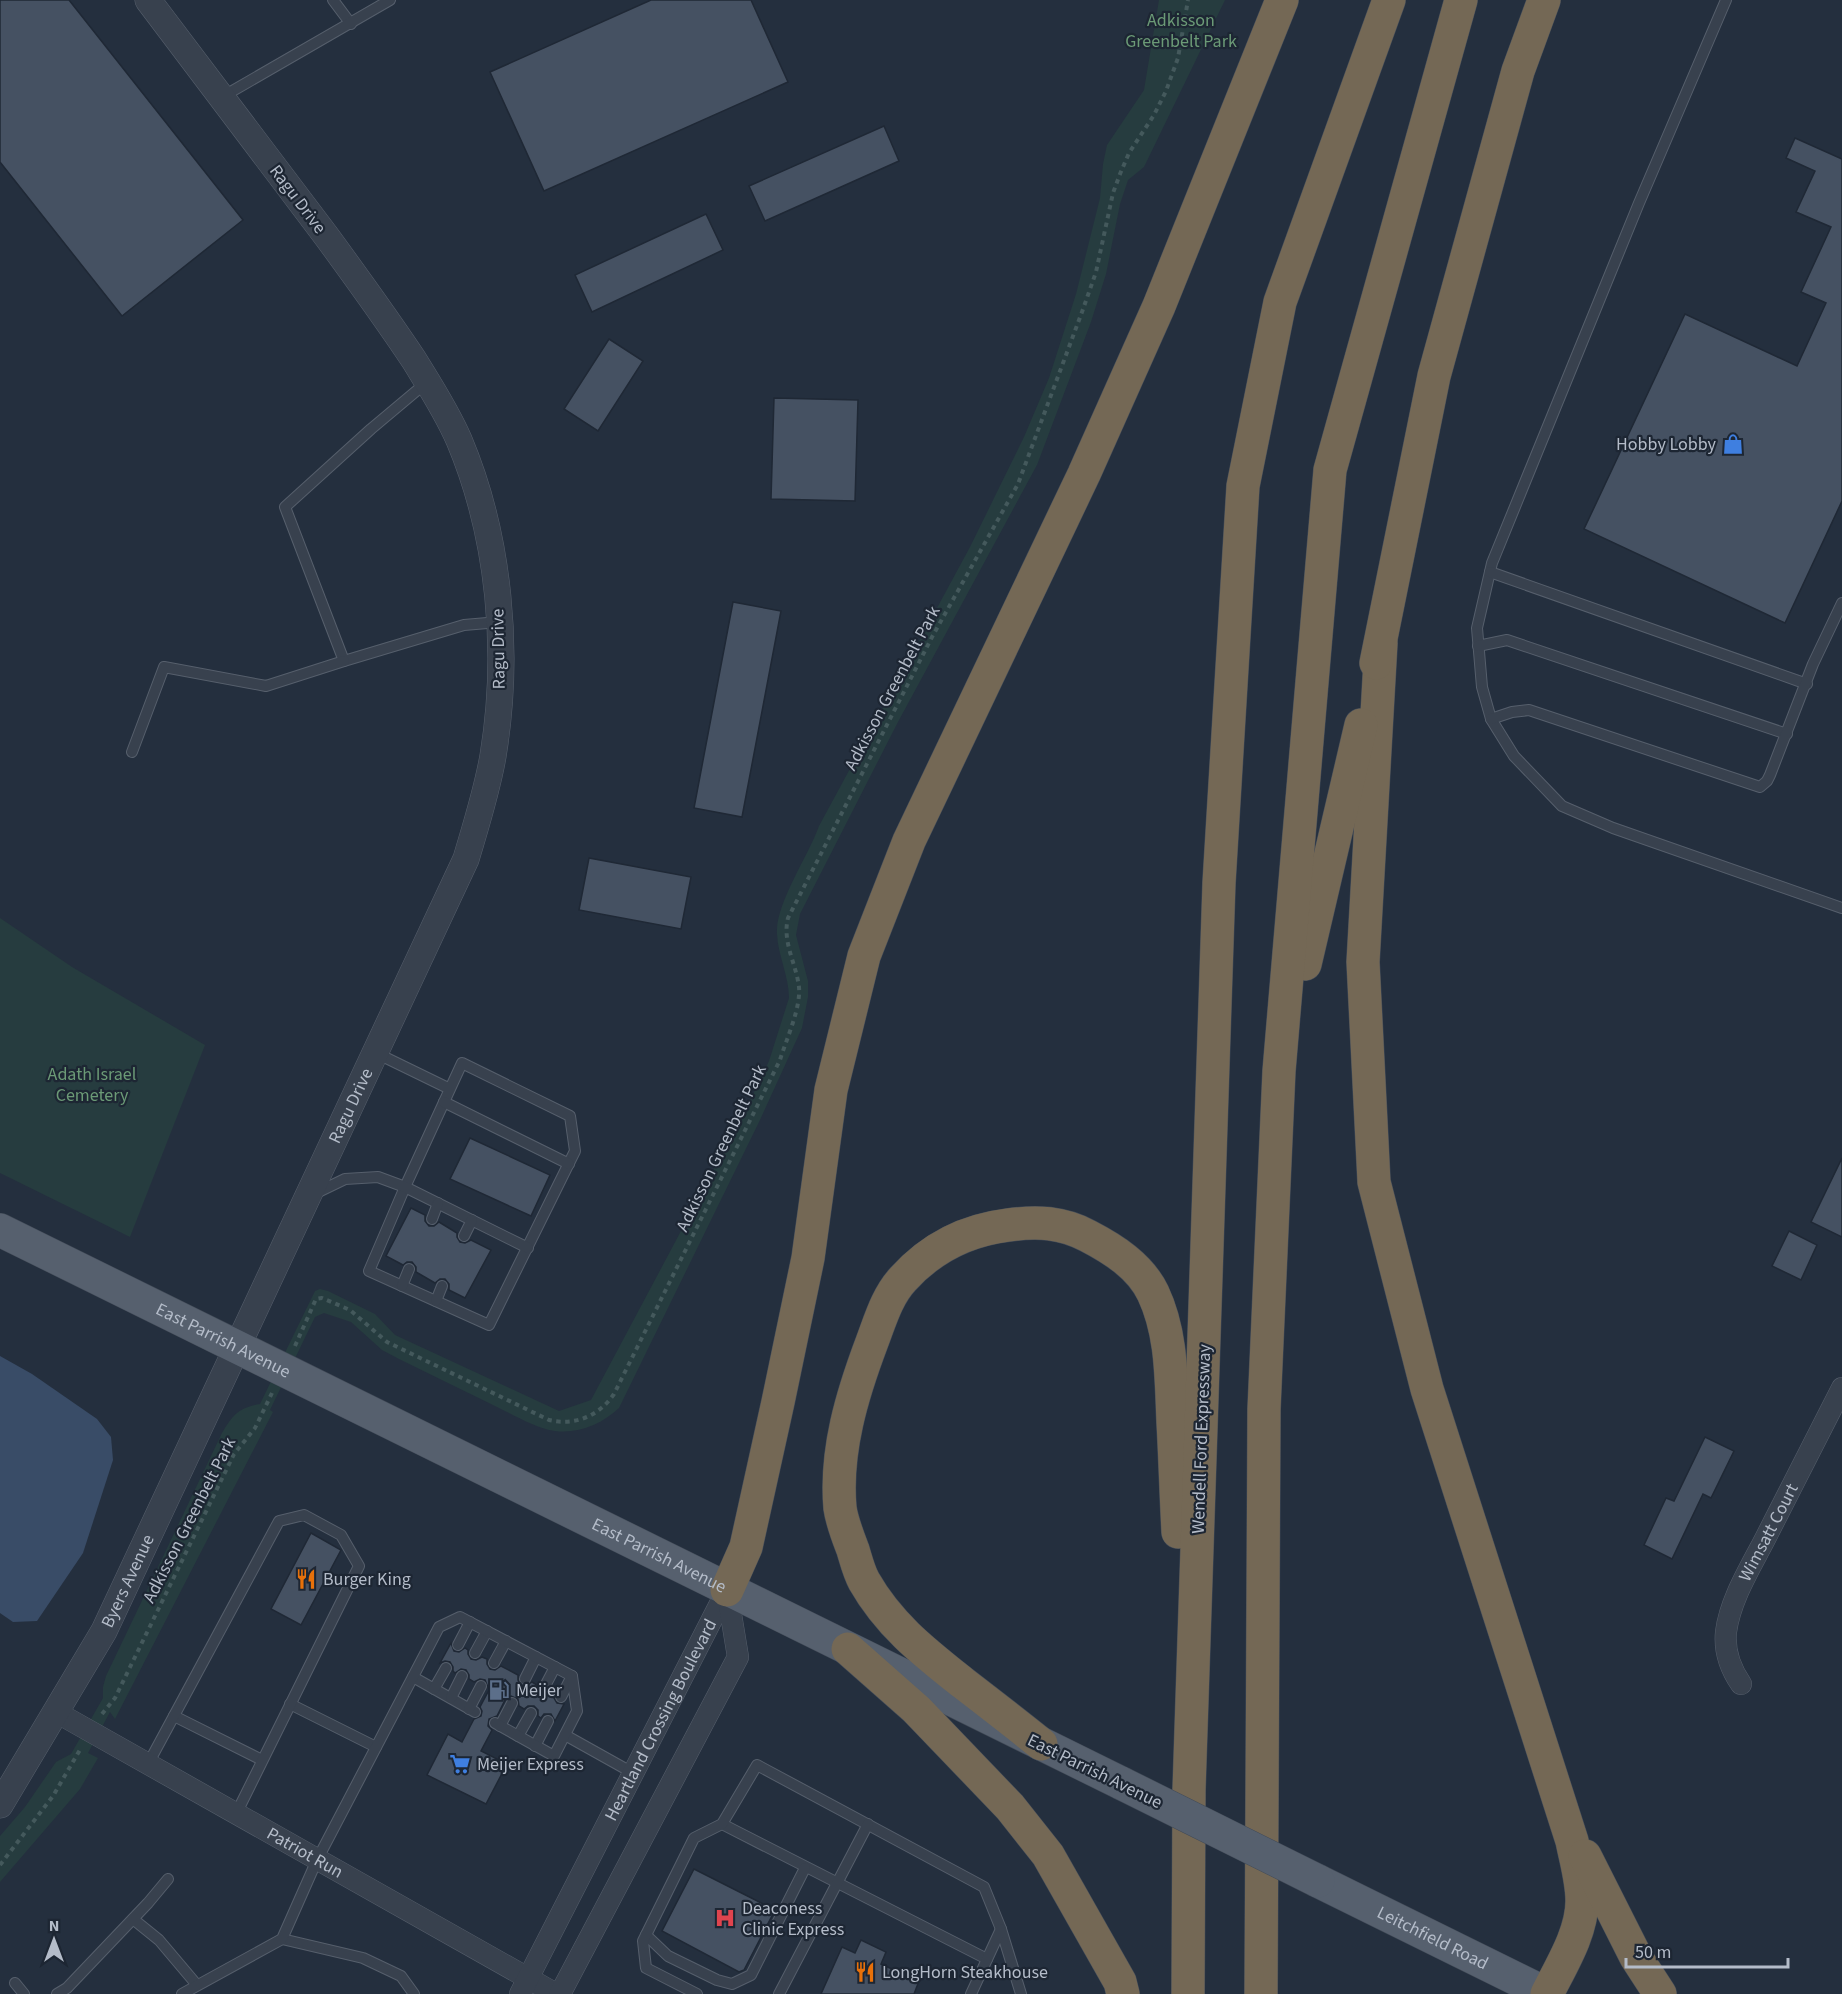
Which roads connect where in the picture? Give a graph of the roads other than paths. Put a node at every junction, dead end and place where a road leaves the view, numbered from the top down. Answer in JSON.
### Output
{"nodes":[{"id":1,"x":148,"y":0,"type":"edge"},
{"id":2,"x":333,"y":0,"type":"edge"},
{"id":3,"x":390,"y":0,"type":"edge"},
{"id":4,"x":1282,"y":0,"type":"edge"},
{"id":5,"x":1379,"y":0,"type":"edge"},
{"id":6,"x":1389,"y":0,"type":"edge"},
{"id":7,"x":1461,"y":0,"type":"edge"},
{"id":8,"x":1544,"y":0,"type":"edge"},
{"id":9,"x":1726,"y":0,"type":"edge"},
{"id":10,"x":351,"y":24,"type":"junction"},
{"id":11,"x":1374,"y":38,"type":"junction"},
{"id":12,"x":221,"y":97,"type":"junction"},
{"id":13,"x":428,"y":382,"type":"junction"},
{"id":14,"x":1490,"y":572,"type":"junction"},
{"id":15,"x":1842,"y":603,"type":"edge"},
{"id":16,"x":499,"y":622,"type":"junction"},
{"id":17,"x":1381,"y":642,"type":"junction"},
{"id":18,"x":1479,"y":646,"type":"junction"},
{"id":19,"x":344,"y":661,"type":"junction"},
{"id":20,"x":1807,"y":684,"type":"junction"},
{"id":21,"x":1491,"y":719,"type":"junction"},
{"id":22,"x":1787,"y":734,"type":"junction"},
{"id":23,"x":132,"y":752,"type":"dead end"},
{"id":24,"x":1842,"y":908,"type":"edge"},
{"id":25,"x":375,"y":1053,"type":"junction"},
{"id":26,"x":1279,"y":1071,"type":"junction"},
{"id":27,"x":450,"y":1089,"type":"junction"},
{"id":28,"x":444,"y":1102,"type":"junction"},
{"id":29,"x":569,"y":1164,"type":"junction"},
{"id":30,"x":405,"y":1187,"type":"junction"},
{"id":31,"x":308,"y":1197,"type":"junction"},
{"id":32,"x":438,"y":1203,"type":"junction"},
{"id":33,"x":432,"y":1219,"type":"dead end"},
{"id":34,"x":471,"y":1220,"type":"junction"},
{"id":35,"x":0,"y":1230,"type":"edge"},
{"id":36,"x":464,"y":1236,"type":"dead end"},
{"id":37,"x":528,"y":1248,"type":"junction"},
{"id":38,"x":409,"y":1269,"type":"dead end"},
{"id":39,"x":402,"y":1286,"type":"junction"},
{"id":40,"x":442,"y":1286,"type":"dead end"},
{"id":41,"x":436,"y":1300,"type":"junction"},
{"id":42,"x":238,"y":1347,"type":"junction"},
{"id":43,"x":1842,"y":1388,"type":"edge"},
{"id":44,"x":727,"y":1590,"type":"junction"},
{"id":45,"x":470,"y":1622,"type":"junction"},
{"id":46,"x":487,"y":1631,"type":"junction"},
{"id":47,"x":506,"y":1641,"type":"junction"},
{"id":48,"x":458,"y":1645,"type":"dead end"},
{"id":49,"x":848,"y":1649,"type":"junction"},
{"id":50,"x":475,"y":1653,"type":"dead end"},
{"id":51,"x":536,"y":1657,"type":"junction"},
{"id":52,"x":494,"y":1663,"type":"dead end"},
{"id":53,"x":555,"y":1667,"type":"junction"},
{"id":54,"x":446,"y":1668,"type":"dead end"},
{"id":55,"x":462,"y":1676,"type":"dead end"},
{"id":56,"x":572,"y":1676,"type":"junction"},
{"id":57,"x":413,"y":1677,"type":"junction"},
{"id":58,"x":525,"y":1679,"type":"dead end"},
{"id":59,"x":1741,"y":1684,"type":"dead end"},
{"id":60,"x":482,"y":1686,"type":"dead end"},
{"id":61,"x":543,"y":1688,"type":"dead end"},
{"id":62,"x":434,"y":1689,"type":"junction"},
{"id":63,"x":561,"y":1697,"type":"dead end"},
{"id":64,"x":451,"y":1698,"type":"junction"},
{"id":65,"x":512,"y":1703,"type":"dead end"},
{"id":66,"x":290,"y":1704,"type":"junction"},
{"id":67,"x":56,"y":1712,"type":"junction"},
{"id":68,"x":531,"y":1713,"type":"dead end"},
{"id":69,"x":174,"y":1716,"type":"junction"},
{"id":70,"x":548,"y":1721,"type":"dead end"},
{"id":71,"x":565,"y":1735,"type":"junction"},
{"id":72,"x":518,"y":1736,"type":"junction"},
{"id":73,"x":1041,"y":1744,"type":"junction"},
{"id":74,"x":535,"y":1746,"type":"junction"},
{"id":75,"x":376,"y":1748,"type":"junction"},
{"id":76,"x":262,"y":1760,"type":"junction"},
{"id":77,"x":148,"y":1764,"type":"junction"},
{"id":78,"x":633,"y":1773,"type":"junction"},
{"id":79,"x":1189,"y":1790,"type":"junction"},
{"id":80,"x":1559,"y":1803,"type":"junction"},
{"id":81,"x":0,"y":1805,"type":"edge"},
{"id":82,"x":236,"y":1814,"type":"junction"},
{"id":83,"x":722,"y":1824,"type":"junction"},
{"id":84,"x":868,"y":1824,"type":"junction"},
{"id":85,"x":317,"y":1860,"type":"junction"},
{"id":86,"x":805,"y":1868,"type":"junction"},
{"id":87,"x":168,"y":1879,"type":"dead end"},
{"id":88,"x":1318,"y":1881,"type":"joint"},
{"id":89,"x":837,"y":1884,"type":"junction"},
{"id":90,"x":133,"y":1919,"type":"junction"},
{"id":91,"x":1001,"y":1929,"type":"junction"},
{"id":92,"x":646,"y":1935,"type":"junction"},
{"id":93,"x":282,"y":1939,"type":"junction"},
{"id":94,"x":987,"y":1959,"type":"junction"},
{"id":95,"x":15,"y":1983,"type":"dead end"},
{"id":96,"x":197,"y":1985,"type":"junction"},
{"id":97,"x":524,"y":1986,"type":"edge"},
{"id":98,"x":24,"y":1994,"type":"edge"},
{"id":99,"x":57,"y":1994,"type":"edge"},
{"id":100,"x":182,"y":1994,"type":"edge"},
{"id":101,"x":414,"y":1994,"type":"edge"},
{"id":102,"x":558,"y":1994,"type":"edge"},
{"id":103,"x":697,"y":1994,"type":"edge"},
{"id":104,"x":779,"y":1994,"type":"edge"},
{"id":105,"x":971,"y":1994,"type":"edge"},
{"id":106,"x":1021,"y":1994,"type":"edge"},
{"id":107,"x":1123,"y":1994,"type":"edge"},
{"id":108,"x":1188,"y":1994,"type":"edge"},
{"id":109,"x":1261,"y":1994,"type":"edge"},
{"id":110,"x":1547,"y":1994,"type":"edge"},
{"id":111,"x":1660,"y":1994,"type":"edge"}],
"edges":[{"from":1,"to":12,"type":"street","name":"Ragu Drive"},
{"from":2,"to":10,"type":"lane"},
{"from":3,"to":10,"type":"lane"},
{"from":4,"to":44,"type":"highway"},
{"from":5,"to":11,"type":"highway"},
{"from":6,"to":11,"type":"highway"},
{"from":7,"to":26,"type":"highway"},
{"from":8,"to":17,"type":"highway"},
{"from":9,"to":14,"type":"lane"},
{"from":10,"to":12,"type":"lane"},
{"from":11,"to":79,"type":"highway","name":"Wendell Ford Expressway"},
{"from":12,"to":13,"type":"street","name":"Ragu Drive"},
{"from":13,"to":16,"type":"street","name":"Ragu Drive"},
{"from":13,"to":19,"type":"lane"},
{"from":14,"to":18,"type":"lane"},
{"from":14,"to":20,"type":"lane"},
{"from":15,"to":20,"type":"lane"},
{"from":16,"to":19,"type":"lane"},
{"from":16,"to":25,"type":"street","name":"Ragu Drive"},
{"from":17,"to":26,"type":"highway"},
{"from":17,"to":80,"type":"highway"},
{"from":18,"to":21,"type":"lane"},
{"from":18,"to":22,"type":"lane"},
{"from":19,"to":23,"type":"lane"},
{"from":20,"to":22,"type":"lane"},
{"from":21,"to":22,"type":"lane"},
{"from":21,"to":24,"type":"lane"},
{"from":25,"to":27,"type":"lane"},
{"from":25,"to":31,"type":"street","name":"Ragu Drive"},
{"from":26,"to":109,"type":"highway"},
{"from":27,"to":28,"type":"lane"},
{"from":27,"to":29,"type":"lane"},
{"from":28,"to":29,"type":"lane"},
{"from":28,"to":30,"type":"lane"},
{"from":29,"to":37,"type":"lane"},
{"from":30,"to":31,"type":"lane"},
{"from":30,"to":32,"type":"lane"},
{"from":30,"to":39,"type":"lane"},
{"from":31,"to":42,"type":"street","name":"Ragu Drive"},
{"from":32,"to":33,"type":"lane"},
{"from":32,"to":34,"type":"lane"},
{"from":34,"to":36,"type":"lane"},
{"from":34,"to":37,"type":"lane"},
{"from":35,"to":42,"type":"main road","name":"East Parrish Avenue"},
{"from":37,"to":41,"type":"lane"},
{"from":38,"to":39,"type":"lane"},
{"from":39,"to":41,"type":"lane"},
{"from":40,"to":41,"type":"lane"},
{"from":42,"to":44,"type":"main road","name":"East Parrish Avenue"},
{"from":42,"to":67,"type":"street","name":"Byers Avenue"},
{"from":43,"to":59,"type":"street","name":"Wimsatt Court"},
{"from":44,"to":49,"type":"main road","name":"East Parrish Avenue"},
{"from":44,"to":78,"type":"street","name":"Heartland Crossing Boulevard"},
{"from":44,"to":102,"type":"street","name":"Heartland Crossing Boulevard"},
{"from":45,"to":46,"type":"lane"},
{"from":45,"to":48,"type":"lane"},
{"from":45,"to":57,"type":"lane"},
{"from":46,"to":47,"type":"lane"},
{"from":46,"to":50,"type":"lane"},
{"from":47,"to":51,"type":"lane"},
{"from":47,"to":52,"type":"lane"},
{"from":49,"to":73,"type":"main road","name":"East Parrish Avenue"},
{"from":49,"to":107,"type":"highway"},
{"from":51,"to":53,"type":"lane"},
{"from":51,"to":58,"type":"lane"},
{"from":53,"to":56,"type":"lane"},
{"from":53,"to":61,"type":"lane"},
{"from":54,"to":62,"type":"lane"},
{"from":55,"to":64,"type":"lane"},
{"from":56,"to":63,"type":"lane"},
{"from":56,"to":71,"type":"lane"},
{"from":57,"to":62,"type":"lane"},
{"from":57,"to":75,"type":"lane"},
{"from":60,"to":64,"type":"lane"},
{"from":62,"to":64,"type":"lane"},
{"from":65,"to":72,"type":"lane"},
{"from":66,"to":69,"type":"lane"},
{"from":66,"to":75,"type":"lane"},
{"from":66,"to":76,"type":"lane"},
{"from":67,"to":77,"type":"street","name":"Patriot Run"},
{"from":67,"to":81,"type":"street","name":"Byers Avenue"},
{"from":68,"to":72,"type":"lane"},
{"from":69,"to":76,"type":"lane"},
{"from":69,"to":77,"type":"lane"},
{"from":70,"to":74,"type":"lane"},
{"from":71,"to":74,"type":"lane"},
{"from":71,"to":78,"type":"lane"},
{"from":72,"to":74,"type":"lane"},
{"from":73,"to":79,"type":"highway"},
{"from":73,"to":88,"type":"main road","name":"East Parrish Avenue","bridge":true},
{"from":75,"to":85,"type":"lane"},
{"from":76,"to":82,"type":"lane"},
{"from":77,"to":82,"type":"street","name":"Patriot Run"},
{"from":78,"to":97,"type":"street","name":"Heartland Crossing Boulevard"},
{"from":79,"to":108,"type":"highway","name":"Wendell Ford Expressway"},
{"from":80,"to":110,"type":"highway"},
{"from":80,"to":111,"type":"highway"},
{"from":82,"to":85,"type":"street","name":"Patriot Run"},
{"from":83,"to":84,"type":"lane"},
{"from":83,"to":86,"type":"lane"},
{"from":83,"to":92,"type":"lane"},
{"from":84,"to":89,"type":"lane"},
{"from":84,"to":91,"type":"lane"},
{"from":85,"to":93,"type":"lane"},
{"from":85,"to":97,"type":"street","name":"Patriot Run"},
{"from":86,"to":89,"type":"lane"},
{"from":86,"to":92,"type":"lane"},
{"from":87,"to":90,"type":"lane"},
{"from":88,"to":110,"type":"main road","name":"Leitchfield Road"},
{"from":89,"to":94,"type":"lane"},
{"from":89,"to":104,"type":"lane"},
{"from":90,"to":96,"type":"lane"},
{"from":90,"to":99,"type":"lane"},
{"from":91,"to":94,"type":"lane"},
{"from":91,"to":106,"type":"lane"},
{"from":92,"to":103,"type":"lane"},
{"from":93,"to":96,"type":"lane"},
{"from":93,"to":101,"type":"lane"},
{"from":94,"to":105,"type":"lane"},
{"from":95,"to":98,"type":"lane"},
{"from":96,"to":100,"type":"lane"},
{"from":97,"to":102,"type":"street","name":"Patriot Run"}]}
